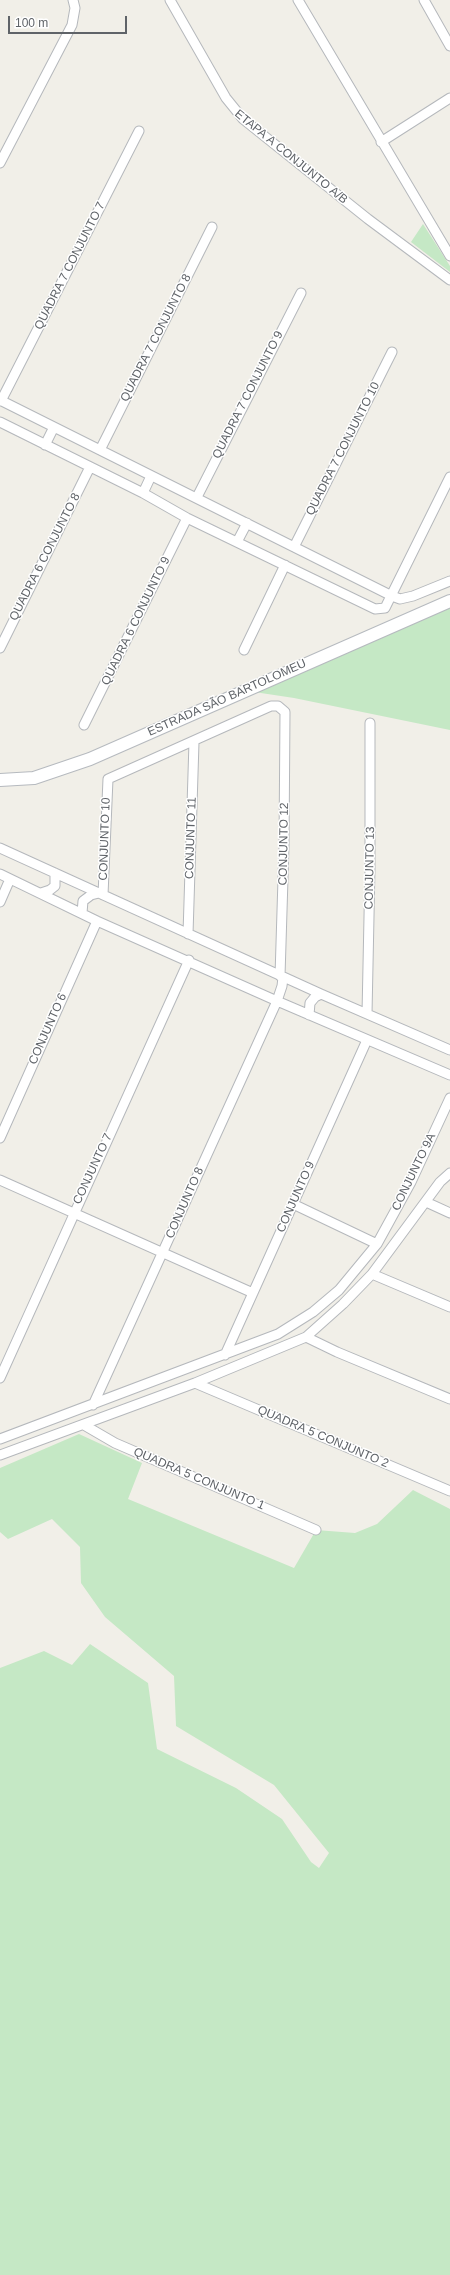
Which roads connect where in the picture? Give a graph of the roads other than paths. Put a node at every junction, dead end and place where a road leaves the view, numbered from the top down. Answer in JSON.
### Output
{"nodes":[{"id":1,"x":73,"y":0,"type":"edge"},
{"id":2,"x":170,"y":0,"type":"edge"},
{"id":3,"x":298,"y":0,"type":"edge"},
{"id":4,"x":424,"y":0,"type":"edge"},
{"id":5,"x":450,"y":46,"type":"edge"},
{"id":6,"x":450,"y":98,"type":"edge"},
{"id":7,"x":139,"y":131,"type":"dead end"},
{"id":8,"x":381,"y":142,"type":"junction"},
{"id":9,"x":0,"y":163,"type":"edge"},
{"id":10,"x":212,"y":227,"type":"dead end"},
{"id":11,"x":450,"y":256,"type":"edge"},
{"id":12,"x":450,"y":280,"type":"edge"},
{"id":13,"x":301,"y":293,"type":"dead end"},
{"id":14,"x":392,"y":352,"type":"dead end"},
{"id":15,"x":1,"y":400,"type":"edge"},
{"id":16,"x":0,"y":422,"type":"edge"},
{"id":17,"x":54,"y":427,"type":"junction"},
{"id":18,"x":45,"y":445,"type":"junction"},
{"id":19,"x":100,"y":450,"type":"junction"},
{"id":20,"x":90,"y":467,"type":"junction"},
{"id":21,"x":152,"y":476,"type":"junction"},
{"id":22,"x":450,"y":477,"type":"edge"},
{"id":23,"x":143,"y":493,"type":"junction"},
{"id":24,"x":197,"y":497,"type":"junction"},
{"id":25,"x":187,"y":518,"type":"junction"},
{"id":26,"x":247,"y":523,"type":"junction"},
{"id":27,"x":237,"y":542,"type":"junction"},
{"id":28,"x":294,"y":547,"type":"junction"},
{"id":29,"x":285,"y":565,"type":"junction"},
{"id":30,"x":450,"y":580,"type":"edge"},
{"id":31,"x":392,"y":596,"type":"junction"},
{"id":32,"x":450,"y":601,"type":"edge"},
{"id":33,"x":0,"y":648,"type":"edge"},
{"id":34,"x":244,"y":650,"type":"dead end"},
{"id":35,"x":370,"y":723,"type":"dead end"},
{"id":36,"x":84,"y":725,"type":"dead end"},
{"id":37,"x":194,"y":742,"type":"junction"},
{"id":38,"x":0,"y":780,"type":"edge"},
{"id":39,"x":0,"y":848,"type":"edge"},
{"id":40,"x":55,"y":873,"type":"junction"},
{"id":41,"x":0,"y":874,"type":"edge"},
{"id":42,"x":10,"y":879,"type":"junction"},
{"id":43,"x":41,"y":893,"type":"junction"},
{"id":44,"x":101,"y":894,"type":"junction"},
{"id":45,"x":0,"y":902,"type":"edge"},
{"id":46,"x":82,"y":913,"type":"junction"},
{"id":47,"x":97,"y":921,"type":"junction"},
{"id":48,"x":188,"y":934,"type":"junction"},
{"id":49,"x":189,"y":960,"type":"junction"},
{"id":50,"x":281,"y":976,"type":"junction"},
{"id":51,"x":321,"y":994,"type":"junction"},
{"id":52,"x":276,"y":1001,"type":"junction"},
{"id":53,"x":367,"y":1014,"type":"junction"},
{"id":54,"x":309,"y":1015,"type":"junction"},
{"id":55,"x":367,"y":1040,"type":"junction"},
{"id":56,"x":450,"y":1050,"type":"edge"},
{"id":57,"x":450,"y":1075,"type":"edge"},
{"id":58,"x":450,"y":1098,"type":"edge"},
{"id":59,"x":0,"y":1138,"type":"edge"},
{"id":60,"x":450,"y":1173,"type":"edge"},
{"id":61,"x":0,"y":1180,"type":"edge"},
{"id":62,"x":426,"y":1202,"type":"junction"},
{"id":63,"x":293,"y":1204,"type":"junction"},
{"id":64,"x":73,"y":1213,"type":"junction"},
{"id":65,"x":450,"y":1213,"type":"edge"},
{"id":66,"x":377,"y":1244,"type":"junction"},
{"id":67,"x":163,"y":1253,"type":"junction"},
{"id":68,"x":372,"y":1274,"type":"junction"},
{"id":69,"x":253,"y":1293,"type":"junction"},
{"id":70,"x":450,"y":1307,"type":"edge"},
{"id":71,"x":306,"y":1337,"type":"junction"},
{"id":72,"x":225,"y":1355,"type":"junction"},
{"id":73,"x":0,"y":1378,"type":"edge"},
{"id":74,"x":196,"y":1383,"type":"junction"},
{"id":75,"x":450,"y":1399,"type":"edge"},
{"id":76,"x":93,"y":1405,"type":"junction"},
{"id":77,"x":84,"y":1426,"type":"junction"},
{"id":78,"x":0,"y":1439,"type":"edge"},
{"id":79,"x":0,"y":1455,"type":"edge"},
{"id":80,"x":450,"y":1491,"type":"edge"},
{"id":81,"x":316,"y":1530,"type":"dead end"}],
"edges":[{"from":1,"to":9,"type":"street"},
{"from":2,"to":12,"type":"street","name":"ETAPA A CONJUNTO A/B"},
{"from":3,"to":8,"type":"street"},
{"from":4,"to":5,"type":"street"},
{"from":6,"to":8,"type":"street"},
{"from":7,"to":15,"type":"street","name":"QUADRA 7 CONJUNTO 7"},
{"from":8,"to":11,"type":"street"},
{"from":10,"to":19,"type":"street","name":"QUADRA 7 CONJUNTO 8"},
{"from":13,"to":24,"type":"street","name":"QUADRA 7 CONJUNTO 9"},
{"from":14,"to":28,"type":"street","name":"QUADRA 7 CONJUNTO 10"},
{"from":15,"to":17,"type":"street"},
{"from":16,"to":18,"type":"street"},
{"from":17,"to":18,"type":"street"},
{"from":17,"to":19,"type":"street"},
{"from":18,"to":20,"type":"street"},
{"from":19,"to":21,"type":"street"},
{"from":20,"to":23,"type":"street"},
{"from":20,"to":33,"type":"street","name":"QUADRA 6 CONJUNTO 8"},
{"from":21,"to":23,"type":"street"},
{"from":21,"to":24,"type":"street"},
{"from":22,"to":31,"type":"street"},
{"from":23,"to":25,"type":"street"},
{"from":24,"to":26,"type":"street"},
{"from":25,"to":27,"type":"street"},
{"from":25,"to":36,"type":"street","name":"QUADRA 6 CONJUNTO 9"},
{"from":26,"to":27,"type":"street"},
{"from":26,"to":28,"type":"street"},
{"from":27,"to":29,"type":"street"},
{"from":28,"to":31,"type":"street"},
{"from":29,"to":31,"type":"street"},
{"from":29,"to":34,"type":"street"},
{"from":30,"to":31,"type":"street"},
{"from":32,"to":38,"type":"street","name":"ESTRADA SÃO BARTOLOMEU"},
{"from":35,"to":53,"type":"street","name":"CONJUNTO 13"},
{"from":37,"to":44,"type":"street","name":"CONJUNTO 10"},
{"from":37,"to":48,"type":"street","name":"CONJUNTO 11"},
{"from":37,"to":50,"type":"street","name":"CONJUNTO 12"},
{"from":39,"to":40,"type":"street"},
{"from":40,"to":43,"type":"street"},
{"from":40,"to":44,"type":"street"},
{"from":41,"to":42,"type":"street"},
{"from":42,"to":43,"type":"street"},
{"from":42,"to":45,"type":"street"},
{"from":43,"to":46,"type":"street"},
{"from":44,"to":46,"type":"street"},
{"from":44,"to":48,"type":"street"},
{"from":46,"to":47,"type":"street"},
{"from":47,"to":49,"type":"street"},
{"from":47,"to":59,"type":"street","name":"CONJUNTO 6"},
{"from":48,"to":50,"type":"street"},
{"from":49,"to":52,"type":"street"},
{"from":49,"to":64,"type":"street","name":"CONJUNTO 7"},
{"from":50,"to":51,"type":"street"},
{"from":50,"to":52,"type":"street","name":"CONJUNTO 12"},
{"from":51,"to":53,"type":"street"},
{"from":51,"to":54,"type":"street"},
{"from":52,"to":54,"type":"street"},
{"from":52,"to":67,"type":"street","name":"CONJUNTO 8"},
{"from":53,"to":56,"type":"street"},
{"from":54,"to":55,"type":"street"},
{"from":55,"to":57,"type":"street"},
{"from":55,"to":63,"type":"street","name":"CONJUNTO 9"},
{"from":58,"to":66,"type":"street","name":"CONJUNTO 9A"},
{"from":60,"to":62,"type":"street"},
{"from":61,"to":64,"type":"street"},
{"from":62,"to":65,"type":"street"},
{"from":62,"to":68,"type":"street"},
{"from":63,"to":66,"type":"street"},
{"from":63,"to":69,"type":"street","name":"CONJUNTO 9"},
{"from":64,"to":67,"type":"street"},
{"from":64,"to":73,"type":"street","name":"CONJUNTO 7"},
{"from":66,"to":72,"type":"street","name":"CONJUNTO 9A"},
{"from":67,"to":69,"type":"street"},
{"from":67,"to":76,"type":"street","name":"CONJUNTO 8"},
{"from":68,"to":70,"type":"street"},
{"from":68,"to":71,"type":"street"},
{"from":69,"to":72,"type":"street","name":"CONJUNTO 9"},
{"from":71,"to":74,"type":"street"},
{"from":71,"to":75,"type":"street"},
{"from":72,"to":76,"type":"street","name":"CONJUNTO 9A"},
{"from":74,"to":77,"type":"street"},
{"from":74,"to":80,"type":"street","name":"QUADRA 5 CONJUNTO 2"},
{"from":76,"to":78,"type":"street","name":"CONJUNTO 9A"},
{"from":77,"to":79,"type":"street"},
{"from":77,"to":81,"type":"street","name":"QUADRA 5 CONJUNTO 1"}]}
